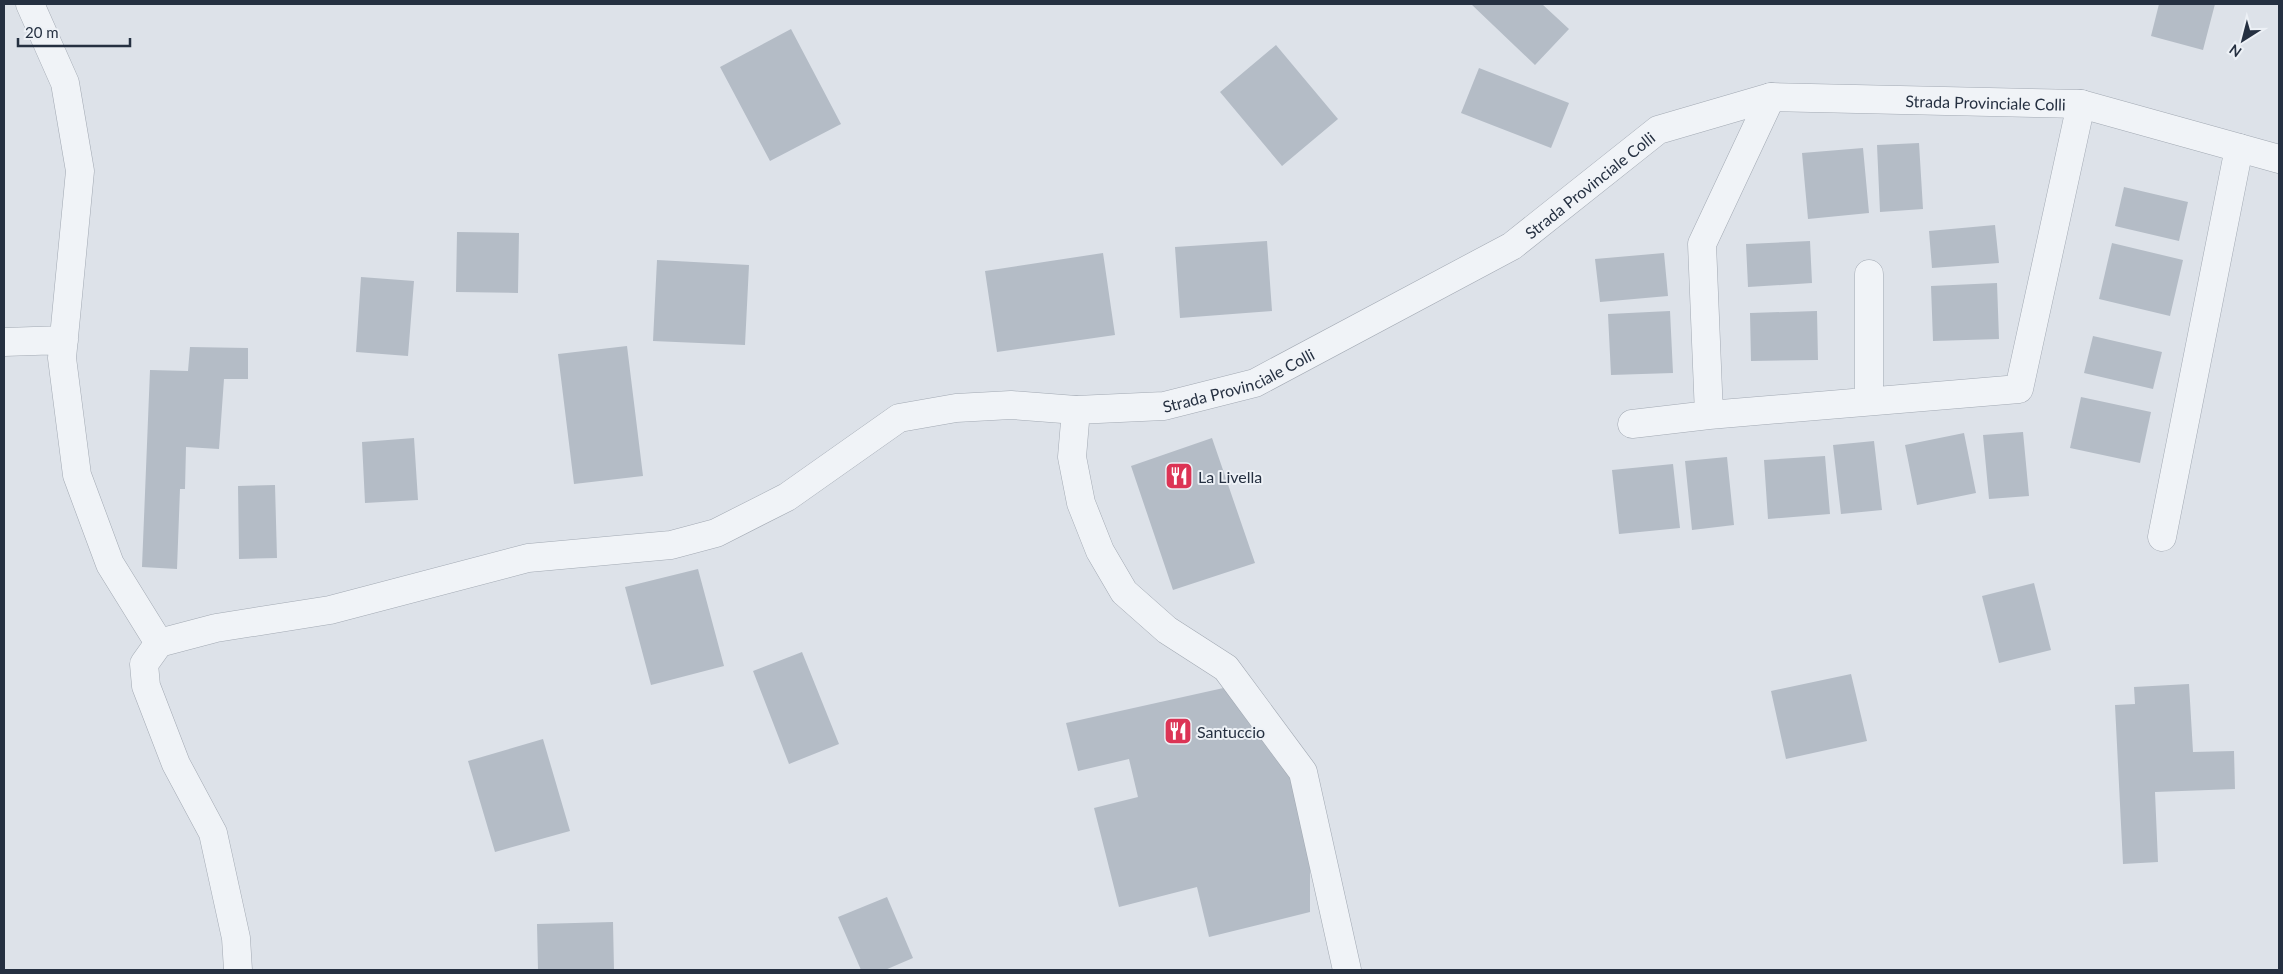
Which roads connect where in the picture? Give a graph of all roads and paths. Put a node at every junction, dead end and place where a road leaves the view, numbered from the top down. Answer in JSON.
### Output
{"nodes":[{"id":1,"x":30,"y":4,"type":"edge"},
{"id":2,"x":1771,"y":97,"type":"junction"},
{"id":3,"x":2081,"y":104,"type":"junction"},
{"id":4,"x":2239,"y":148,"type":"junction"},
{"id":5,"x":2279,"y":159,"type":"edge"},
{"id":6,"x":1869,"y":274,"type":"dead end"},
{"id":7,"x":64,"y":340,"type":"junction"},
{"id":8,"x":4,"y":342,"type":"edge"},
{"id":9,"x":1869,"y":401,"type":"junction"},
{"id":10,"x":1076,"y":410,"type":"junction"},
{"id":11,"x":1709,"y":415,"type":"junction"},
{"id":12,"x":1632,"y":424,"type":"dead end"},
{"id":13,"x":2162,"y":537,"type":"dead end"},
{"id":14,"x":159,"y":644,"type":"junction"},
{"id":15,"x":238,"y":970,"type":"edge"},
{"id":16,"x":1347,"y":970,"type":"edge"}],
"edges":[{"from":1,"to":7,"type":"street"},
{"from":2,"to":3,"type":"street","name":"Strada Provinciale Colli"},
{"from":2,"to":10,"type":"street","name":"Strada Provinciale Colli"},
{"from":2,"to":11,"type":"street"},
{"from":3,"to":4,"type":"street","name":"Strada Provinciale Colli"},
{"from":3,"to":9,"type":"street"},
{"from":4,"to":5,"type":"street","name":"Strada Provinciale Colli"},
{"from":4,"to":13,"type":"street"},
{"from":6,"to":9,"type":"street"},
{"from":7,"to":8,"type":"street"},
{"from":7,"to":14,"type":"street"},
{"from":9,"to":11,"type":"street"},
{"from":10,"to":14,"type":"street","name":"Strada Provinciale Colli"},
{"from":10,"to":16,"type":"street"},
{"from":11,"to":12,"type":"street"},
{"from":14,"to":15,"type":"street"}]}
